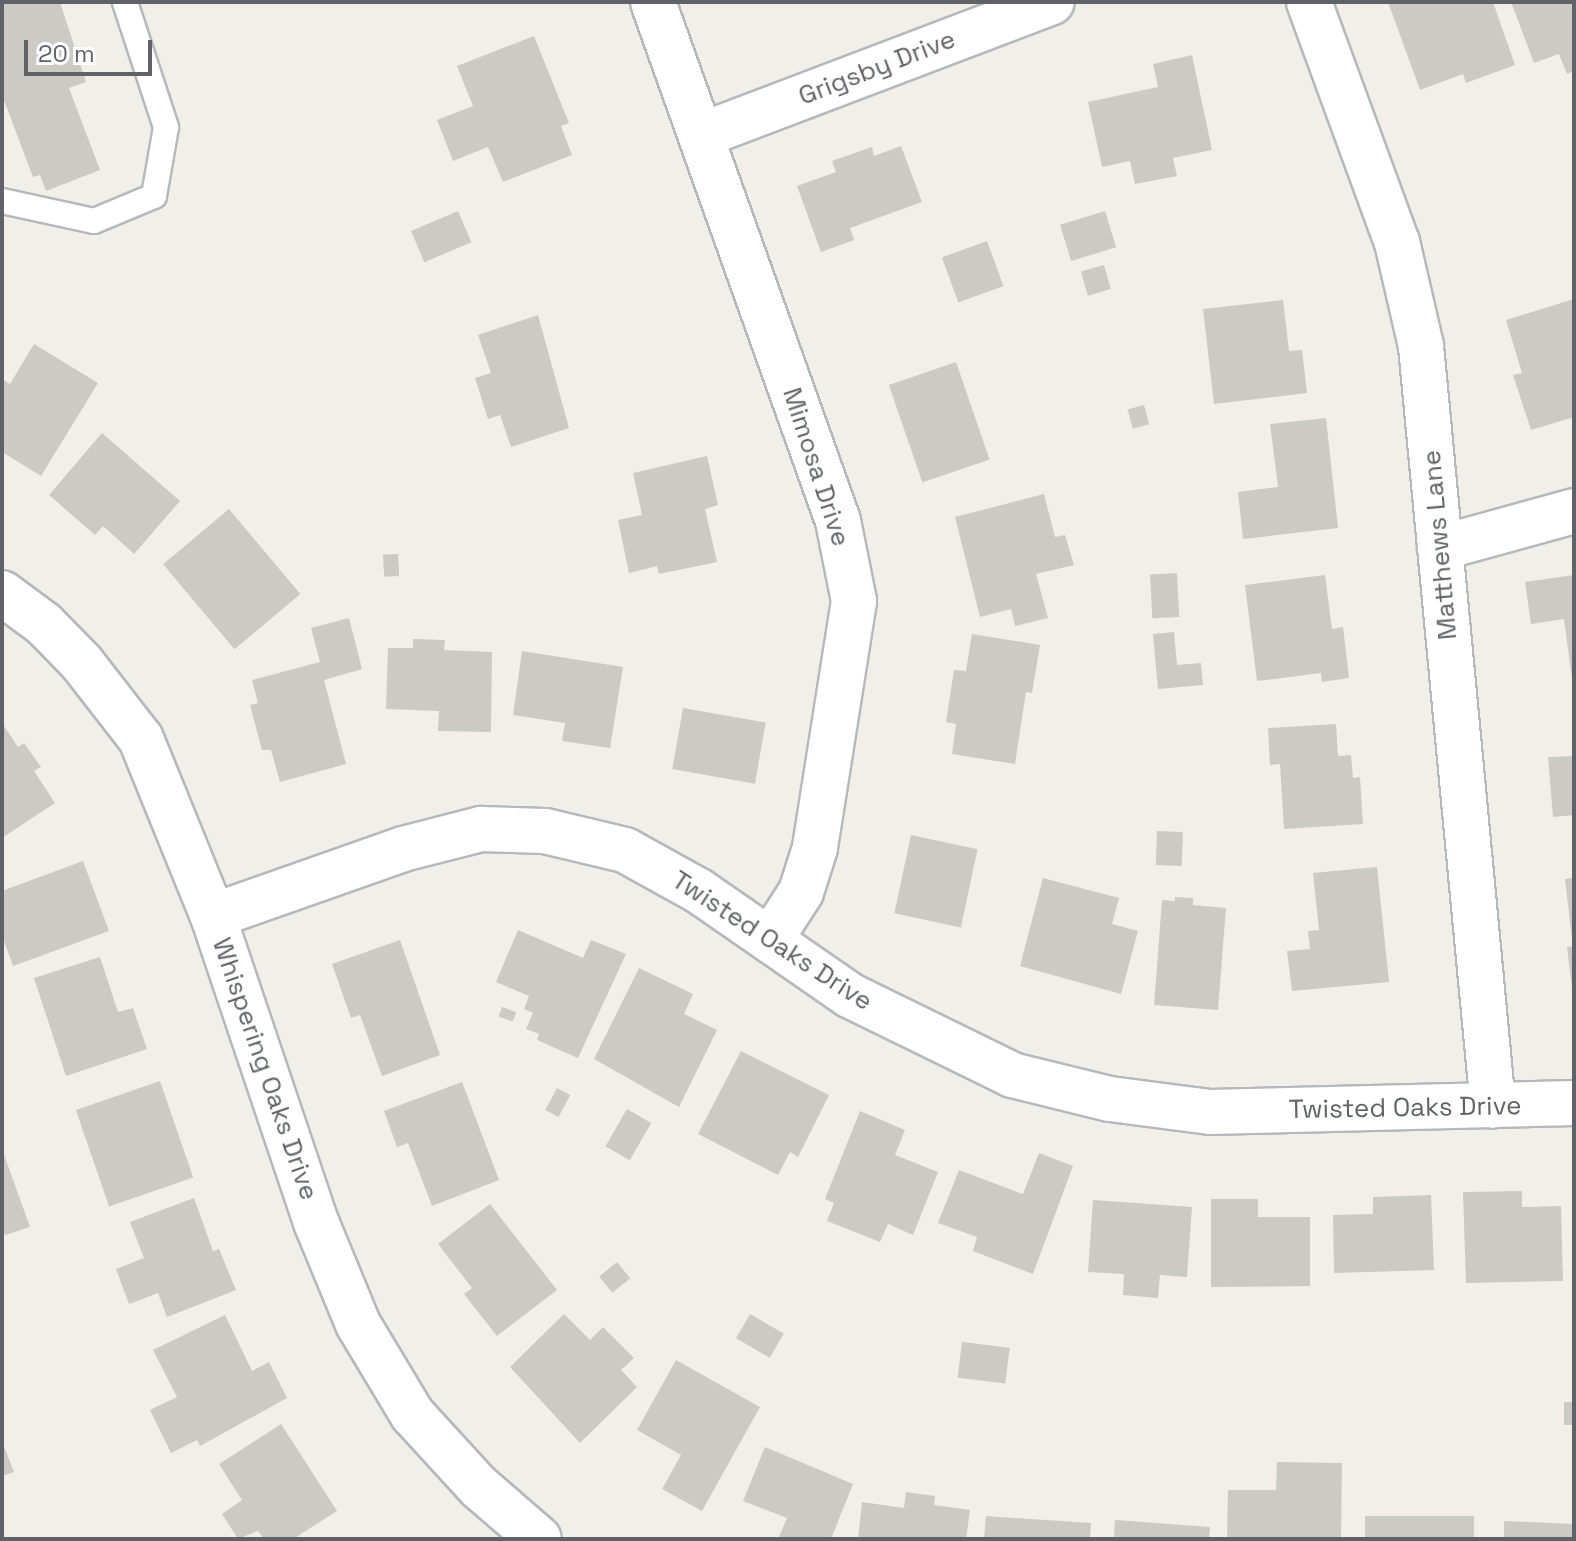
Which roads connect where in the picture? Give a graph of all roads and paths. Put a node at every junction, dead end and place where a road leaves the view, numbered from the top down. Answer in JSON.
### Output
{"nodes":[{"id":1,"x":125,"y":2,"type":"edge"},
{"id":2,"x":653,"y":2,"type":"edge"},
{"id":3,"x":1052,"y":2,"type":"edge"},
{"id":4,"x":1309,"y":2,"type":"edge"},
{"id":5,"x":702,"y":135,"type":"junction"},
{"id":6,"x":2,"y":201,"type":"edge"},
{"id":7,"x":1574,"y":511,"type":"edge"},
{"id":8,"x":1440,"y":548,"type":"junction"},
{"id":9,"x":2,"y":593,"type":"edge"},
{"id":10,"x":213,"y":916,"type":"junction"},
{"id":11,"x":770,"y":940,"type":"junction"},
{"id":12,"x":1574,"y":1103,"type":"edge"},
{"id":13,"x":1493,"y":1106,"type":"junction"},
{"id":14,"x":539,"y":1539,"type":"edge"}],
"edges":[{"from":1,"to":6,"type":"lane"},
{"from":2,"to":5,"type":"street","name":"Mimosa Drive"},
{"from":3,"to":5,"type":"street","name":"Grigsby Drive"},
{"from":4,"to":8,"type":"street","name":"Matthews Lane"},
{"from":5,"to":11,"type":"street","name":"Mimosa Drive"},
{"from":7,"to":8,"type":"street"},
{"from":8,"to":13,"type":"street","name":"Matthews Lane"},
{"from":9,"to":10,"type":"street","name":"Whispering Oaks Drive"},
{"from":10,"to":11,"type":"street","name":"Twisted Oaks Drive"},
{"from":10,"to":14,"type":"street","name":"Whispering Oaks Drive"},
{"from":11,"to":13,"type":"street","name":"Twisted Oaks Drive"},
{"from":12,"to":13,"type":"street","name":"Twisted Oaks Drive"}]}
